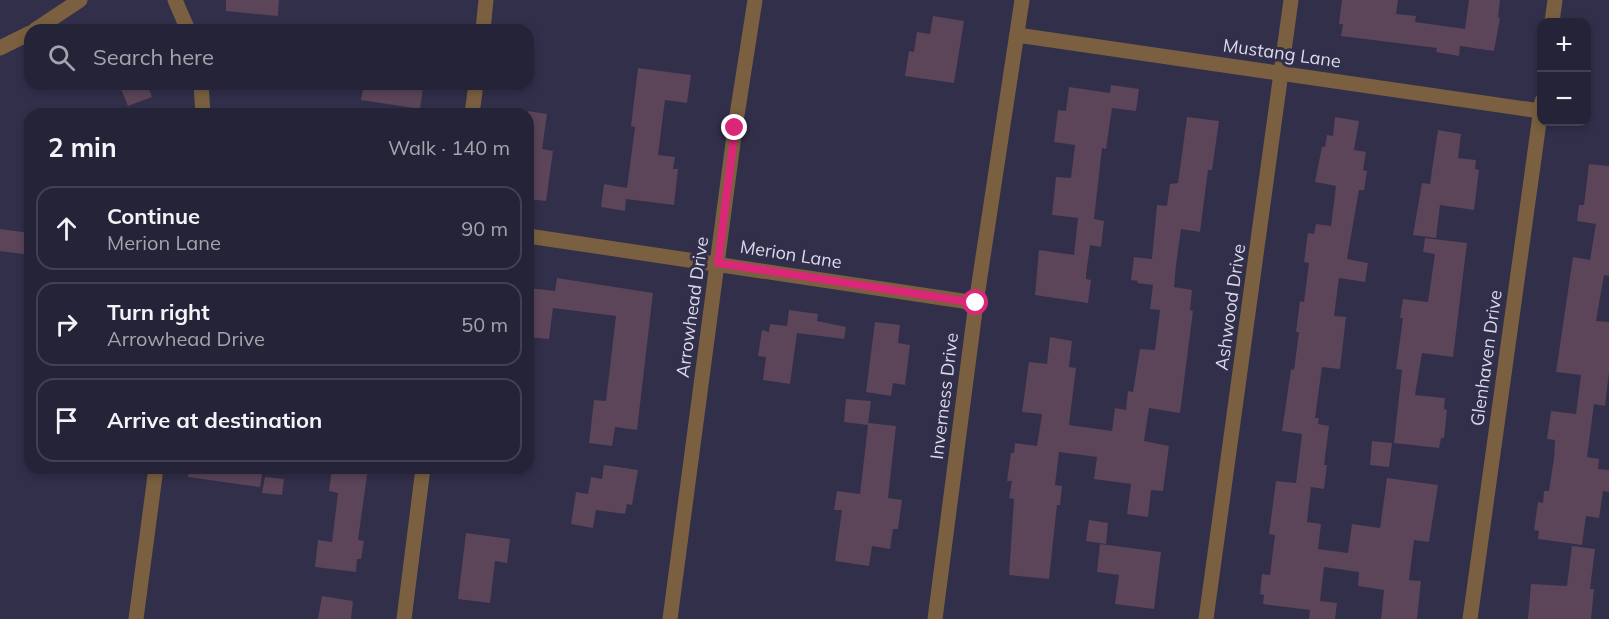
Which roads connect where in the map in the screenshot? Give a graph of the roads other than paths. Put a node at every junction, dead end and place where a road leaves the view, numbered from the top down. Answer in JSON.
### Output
{"nodes":[{"id":1,"x":80,"y":0,"type":"edge"},
{"id":2,"x":175,"y":0,"type":"edge"},
{"id":3,"x":486,"y":0,"type":"edge"},
{"id":4,"x":755,"y":0,"type":"edge"},
{"id":5,"x":1022,"y":0,"type":"edge"},
{"id":6,"x":1291,"y":0,"type":"edge"},
{"id":7,"x":1555,"y":0,"type":"edge"},
{"id":8,"x":1553,"y":18,"type":"edge"},
{"id":9,"x":44,"y":24,"type":"edge"},
{"id":10,"x":185,"y":24,"type":"edge"},
{"id":11,"x":484,"y":24,"type":"edge"},
{"id":12,"x":1017,"y":35,"type":"junction"},
{"id":13,"x":24,"y":36,"type":"edge"},
{"id":14,"x":0,"y":48,"type":"edge"},
{"id":15,"x":1282,"y":73,"type":"junction"},
{"id":16,"x":201,"y":90,"type":"edge"},
{"id":17,"x":475,"y":90,"type":"edge"},
{"id":18,"x":1537,"y":105,"type":"edge"},
{"id":19,"x":203,"y":108,"type":"edge"},
{"id":20,"x":473,"y":108,"type":"edge"},
{"id":21,"x":1538,"y":126,"type":"edge"},
{"id":22,"x":534,"y":237,"type":"edge"},
{"id":23,"x":718,"y":263,"type":"junction"},
{"id":24,"x":976,"y":303,"type":"junction"},
{"id":25,"x":155,"y":474,"type":"edge"},
{"id":26,"x":422,"y":474,"type":"edge"},
{"id":27,"x":136,"y":619,"type":"edge"},
{"id":28,"x":404,"y":619,"type":"edge"},
{"id":29,"x":670,"y":619,"type":"edge"},
{"id":30,"x":935,"y":619,"type":"edge"},
{"id":31,"x":1206,"y":619,"type":"edge"},
{"id":32,"x":1470,"y":619,"type":"edge"}],
"edges":[{"from":1,"to":9,"type":"street"},
{"from":2,"to":10,"type":"street"},
{"from":3,"to":11,"type":"street"},
{"from":4,"to":23,"type":"street","name":"Arrowhead Drive"},
{"from":5,"to":12,"type":"street","name":"Inverness Drive"},
{"from":6,"to":15,"type":"street","name":"Ashwood Drive"},
{"from":7,"to":8,"type":"street"},
{"from":12,"to":15,"type":"street","name":"Mustang Lane"},
{"from":12,"to":24,"type":"street","name":"Inverness Drive"},
{"from":13,"to":14,"type":"street"},
{"from":15,"to":18,"type":"street","name":"Mustang Lane"},
{"from":15,"to":31,"type":"street","name":"Ashwood Drive"},
{"from":16,"to":19,"type":"street"},
{"from":17,"to":20,"type":"street"},
{"from":21,"to":32,"type":"street","name":"Glenhaven Drive"},
{"from":22,"to":23,"type":"street","name":"Merion Lane"},
{"from":23,"to":24,"type":"street","name":"Merion Lane"},
{"from":23,"to":29,"type":"street","name":"Arrowhead Drive"},
{"from":24,"to":30,"type":"street","name":"Inverness Drive"},
{"from":25,"to":27,"type":"street"},
{"from":26,"to":28,"type":"street"}]}
